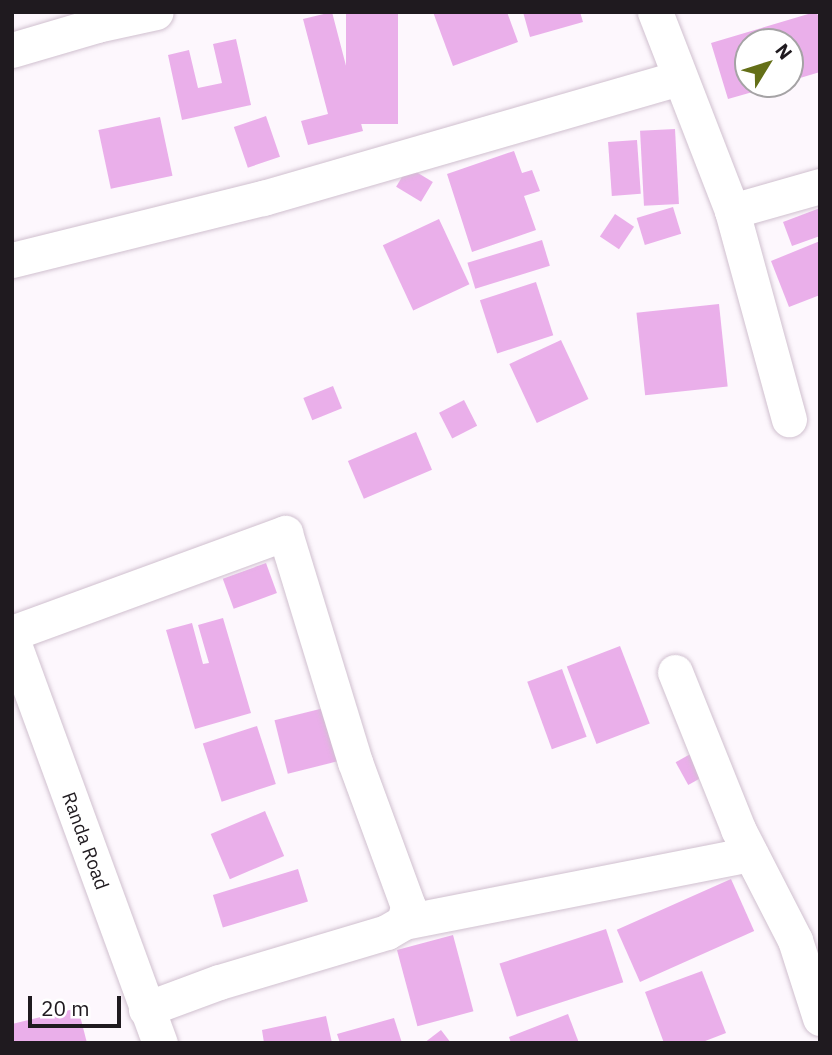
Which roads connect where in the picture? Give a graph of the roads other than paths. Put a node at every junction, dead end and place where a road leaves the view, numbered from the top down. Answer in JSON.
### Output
{"nodes":[{"id":1,"x":156,"y":12,"type":"edge"},
{"id":2,"x":655,"y":12,"type":"edge"},
{"id":3,"x":12,"y":50,"type":"edge"},
{"id":4,"x":678,"y":78,"type":"junction"},
{"id":5,"x":820,"y":186,"type":"edge"},
{"id":6,"x":732,"y":211,"type":"junction"},
{"id":7,"x":12,"y":260,"type":"edge"},
{"id":8,"x":789,"y":419,"type":"dead end"},
{"id":9,"x":12,"y":633,"type":"edge"},
{"id":10,"x":12,"y":639,"type":"edge"},
{"id":11,"x":675,"y":672,"type":"dead end"},
{"id":12,"x":23,"y":704,"type":"edge"},
{"id":13,"x":750,"y":854,"type":"junction"},
{"id":14,"x":404,"y":922,"type":"junction"},
{"id":15,"x":146,"y":1009,"type":"junction"},
{"id":16,"x":820,"y":1018,"type":"edge"},
{"id":17,"x":160,"y":1043,"type":"edge"}],
"edges":[{"from":1,"to":3,"type":"street"},
{"from":2,"to":4,"type":"street"},
{"from":4,"to":6,"type":"street"},
{"from":4,"to":7,"type":"street"},
{"from":5,"to":6,"type":"street"},
{"from":6,"to":8,"type":"street"},
{"from":9,"to":14,"type":"street"},
{"from":10,"to":12,"type":"street","name":"Randa Road"},
{"from":11,"to":13,"type":"street"},
{"from":12,"to":15,"type":"street","name":"Randa Road"},
{"from":13,"to":14,"type":"street"},
{"from":13,"to":16,"type":"street"},
{"from":14,"to":15,"type":"street"},
{"from":15,"to":17,"type":"street","name":"Randa Road"}]}
